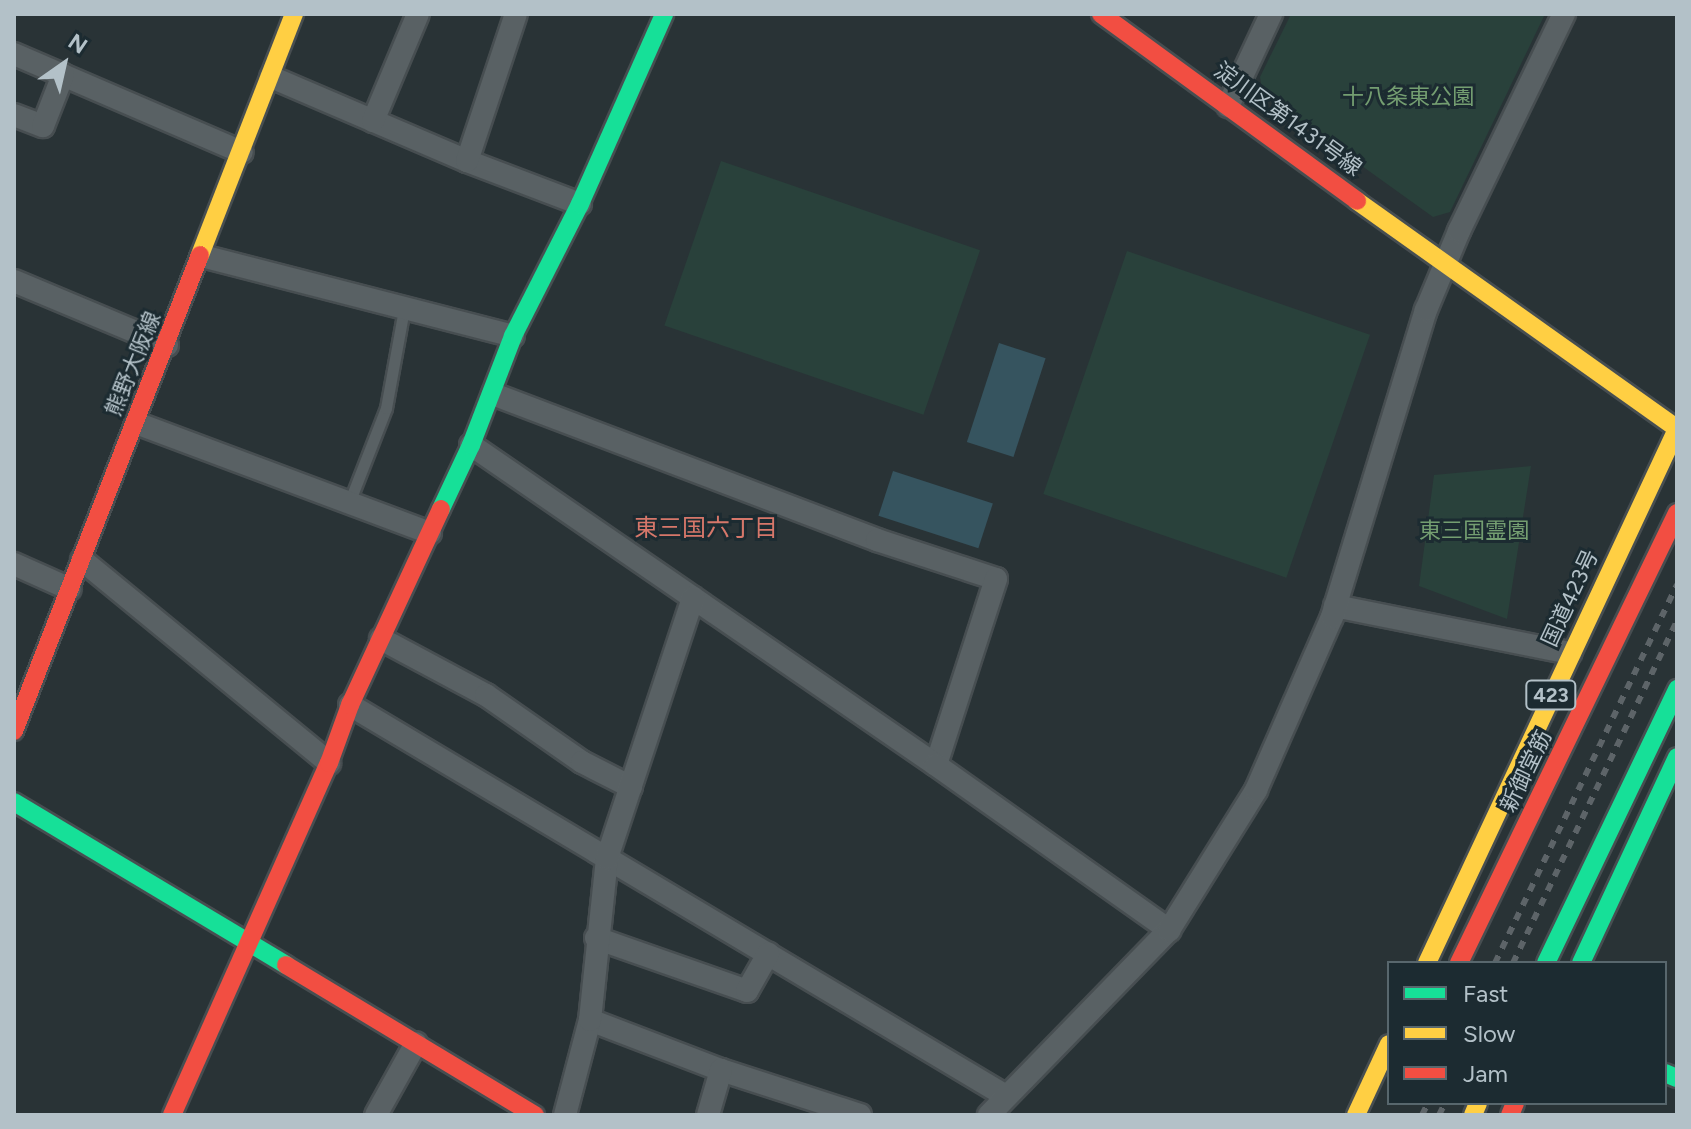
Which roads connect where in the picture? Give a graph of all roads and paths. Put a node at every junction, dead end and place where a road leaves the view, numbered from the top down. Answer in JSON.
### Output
{"nodes":[{"id":1,"x":294,"y":14,"type":"edge"},
{"id":2,"x":418,"y":14,"type":"edge"},
{"id":3,"x":516,"y":14,"type":"edge"},
{"id":4,"x":1101,"y":14,"type":"edge"},
{"id":5,"x":1271,"y":14,"type":"edge"},
{"id":6,"x":1564,"y":14,"type":"edge"},
{"id":7,"x":659,"y":16,"type":"edge"},
{"id":8,"x":14,"y":54,"type":"edge"},
{"id":9,"x":63,"y":75,"type":"junction"},
{"id":10,"x":271,"y":77,"type":"junction"},
{"id":11,"x":1228,"y":106,"type":"junction"},
{"id":12,"x":14,"y":115,"type":"edge"},
{"id":13,"x":373,"y":121,"type":"junction"},
{"id":14,"x":242,"y":152,"type":"junction"},
{"id":15,"x":467,"y":161,"type":"junction"},
{"id":16,"x":580,"y":204,"type":"junction"},
{"id":17,"x":202,"y":256,"type":"junction"},
{"id":18,"x":1445,"y":264,"type":"junction"},
{"id":19,"x":14,"y":281,"type":"edge"},
{"id":20,"x":404,"y":309,"type":"junction"},
{"id":21,"x":513,"y":336,"type":"junction"},
{"id":22,"x":167,"y":345,"type":"junction"},
{"id":23,"x":493,"y":394,"type":"junction"},
{"id":24,"x":136,"y":423,"type":"junction"},
{"id":25,"x":1677,"y":429,"type":"edge"},
{"id":26,"x":471,"y":445,"type":"junction"},
{"id":27,"x":349,"y":503,"type":"junction"},
{"id":28,"x":1677,"y":513,"type":"edge"},
{"id":29,"x":430,"y":533,"type":"junction"},
{"id":30,"x":82,"y":560,"type":"junction"},
{"id":31,"x":14,"y":564,"type":"edge"},
{"id":32,"x":70,"y":589,"type":"junction"},
{"id":33,"x":693,"y":598,"type":"junction"},
{"id":34,"x":1335,"y":606,"type":"junction"},
{"id":35,"x":381,"y":639,"type":"junction"},
{"id":36,"x":1570,"y":653,"type":"junction"},
{"id":37,"x":1677,"y":689,"type":"edge"},
{"id":38,"x":350,"y":705,"type":"junction"},
{"id":39,"x":14,"y":731,"type":"edge"},
{"id":40,"x":1677,"y":757,"type":"edge"},
{"id":41,"x":329,"y":763,"type":"junction"},
{"id":42,"x":936,"y":765,"type":"junction"},
{"id":43,"x":631,"y":787,"type":"junction"},
{"id":44,"x":14,"y":802,"type":"edge"},
{"id":45,"x":607,"y":858,"type":"junction"},
{"id":46,"x":1169,"y":930,"type":"junction"},
{"id":47,"x":596,"y":938,"type":"junction"},
{"id":48,"x":248,"y":941,"type":"junction"},
{"id":49,"x":768,"y":954,"type":"junction"},
{"id":50,"x":1428,"y":961,"type":"edge"},
{"id":51,"x":1460,"y":961,"type":"edge"},
{"id":52,"x":1547,"y":961,"type":"edge"},
{"id":53,"x":1582,"y":961,"type":"edge"},
{"id":54,"x":590,"y":1020,"type":"junction"},
{"id":55,"x":416,"y":1043,"type":"junction"},
{"id":56,"x":1387,"y":1048,"type":"edge"},
{"id":57,"x":721,"y":1070,"type":"junction"},
{"id":58,"x":1006,"y":1096,"type":"junction"},
{"id":59,"x":172,"y":1115,"type":"edge"},
{"id":60,"x":376,"y":1115,"type":"edge"},
{"id":61,"x":535,"y":1115,"type":"edge"},
{"id":62,"x":565,"y":1115,"type":"edge"},
{"id":63,"x":708,"y":1115,"type":"edge"},
{"id":64,"x":860,"y":1115,"type":"edge"},
{"id":65,"x":989,"y":1115,"type":"edge"},
{"id":66,"x":1356,"y":1115,"type":"edge"}],
"edges":[{"from":1,"to":10,"type":"main road","name":"熊野大阪線"},
{"from":2,"to":13,"type":"street"},
{"from":3,"to":15,"type":"street"},
{"from":4,"to":11,"type":"main road","name":"淀川区第1431号線"},
{"from":5,"to":11,"type":"street"},
{"from":6,"to":18,"type":"street"},
{"from":7,"to":16,"type":"main road"},
{"from":8,"to":9,"type":"street"},
{"from":9,"to":12,"type":"street"},
{"from":9,"to":14,"type":"street"},
{"from":10,"to":13,"type":"street"},
{"from":10,"to":14,"type":"main road","name":"熊野大阪線"},
{"from":11,"to":18,"type":"main road","name":"淀川区第1431号線"},
{"from":13,"to":15,"type":"street"},
{"from":14,"to":17,"type":"main road","name":"熊野大阪線"},
{"from":15,"to":16,"type":"street"},
{"from":16,"to":21,"type":"main road"},
{"from":17,"to":20,"type":"street"},
{"from":17,"to":22,"type":"main road","name":"熊野大阪線"},
{"from":18,"to":25,"type":"main road","name":"淀川区第1431号線"},
{"from":18,"to":34,"type":"street"},
{"from":19,"to":22,"type":"street"},
{"from":20,"to":21,"type":"street"},
{"from":20,"to":27,"type":"lane"},
{"from":21,"to":23,"type":"main road"},
{"from":22,"to":24,"type":"main road","name":"熊野大阪線"},
{"from":23,"to":26,"type":"main road"},
{"from":23,"to":42,"type":"street"},
{"from":24,"to":27,"type":"street"},
{"from":24,"to":30,"type":"main road","name":"熊野大阪線"},
{"from":25,"to":36,"type":"main road","name":"国道423号","number":"423"},
{"from":26,"to":29,"type":"main road"},
{"from":26,"to":33,"type":"street"},
{"from":27,"to":29,"type":"street"},
{"from":28,"to":51,"type":"main road","name":"新御堂筋","number":"423"},
{"from":29,"to":35,"type":"main road"},
{"from":30,"to":32,"type":"main road","name":"熊野大阪線"},
{"from":30,"to":41,"type":"street"},
{"from":31,"to":32,"type":"street"},
{"from":32,"to":39,"type":"main road","name":"熊野大阪線"},
{"from":33,"to":42,"type":"street"},
{"from":33,"to":43,"type":"street"},
{"from":34,"to":36,"type":"street"},
{"from":34,"to":46,"type":"street"},
{"from":35,"to":38,"type":"main road"},
{"from":35,"to":43,"type":"street"},
{"from":36,"to":50,"type":"main road","name":"国道423号","number":"423"},
{"from":37,"to":52,"type":"main road"},
{"from":38,"to":41,"type":"main road"},
{"from":38,"to":45,"type":"street"},
{"from":40,"to":53,"type":"main road"},
{"from":41,"to":48,"type":"main road"},
{"from":42,"to":46,"type":"street"},
{"from":43,"to":45,"type":"street"},
{"from":44,"to":48,"type":"main road"},
{"from":45,"to":47,"type":"street"},
{"from":45,"to":49,"type":"street"},
{"from":46,"to":58,"type":"street"},
{"from":47,"to":49,"type":"street"},
{"from":47,"to":54,"type":"street"},
{"from":48,"to":55,"type":"main road"},
{"from":48,"to":59,"type":"main road"},
{"from":49,"to":58,"type":"street"},
{"from":54,"to":57,"type":"street"},
{"from":54,"to":62,"type":"street"},
{"from":55,"to":60,"type":"street"},
{"from":55,"to":61,"type":"main road"},
{"from":56,"to":66,"type":"main road"},
{"from":57,"to":63,"type":"street"},
{"from":57,"to":64,"type":"street"},
{"from":58,"to":65,"type":"street"}]}
